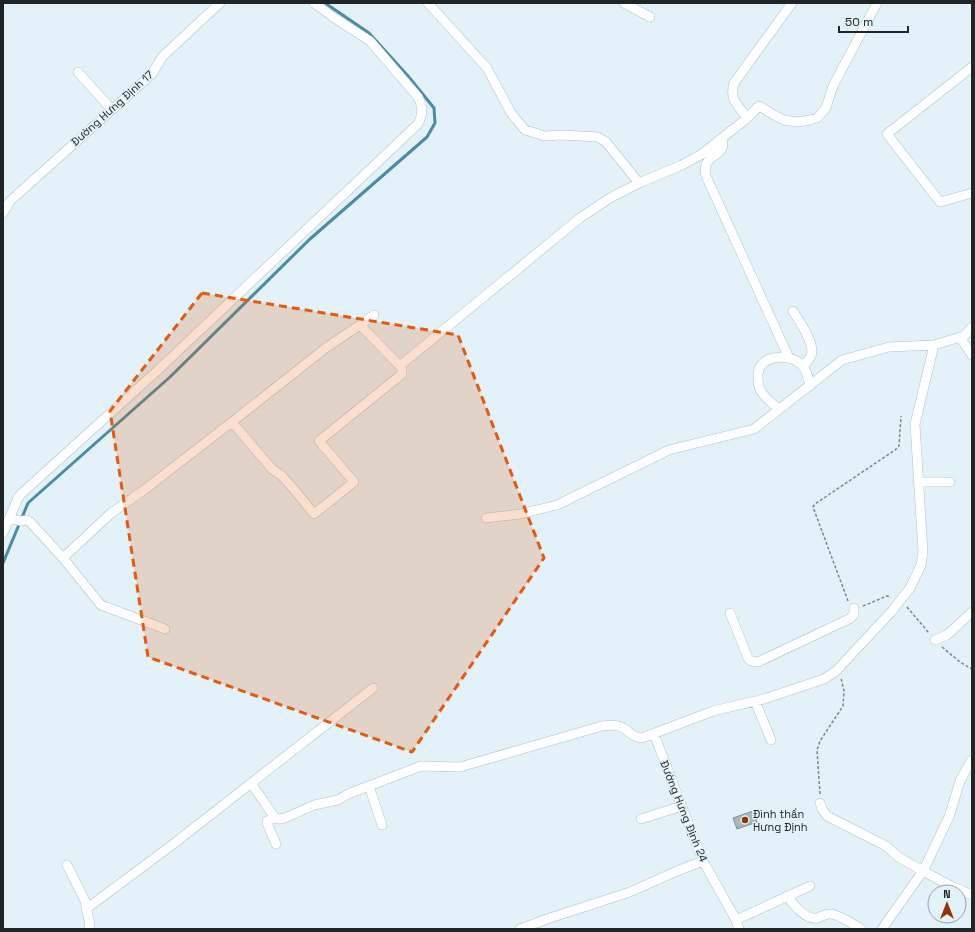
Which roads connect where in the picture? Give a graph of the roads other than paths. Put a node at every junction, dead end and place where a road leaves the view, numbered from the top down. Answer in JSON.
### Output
{"nodes":[{"id":1,"x":220,"y":3,"type":"edge"},
{"id":2,"x":314,"y":3,"type":"edge"},
{"id":3,"x":428,"y":3,"type":"edge"},
{"id":4,"x":624,"y":3,"type":"edge"},
{"id":5,"x":792,"y":3,"type":"edge"},
{"id":6,"x":877,"y":3,"type":"edge"},
{"id":7,"x":650,"y":17,"type":"dead end"},
{"id":8,"x":972,"y":67,"type":"edge"},
{"id":9,"x":78,"y":72,"type":"dead end"},
{"id":10,"x":112,"y":110,"type":"junction"},
{"id":11,"x":747,"y":118,"type":"junction"},
{"id":12,"x":722,"y":139,"type":"junction"},
{"id":13,"x":639,"y":183,"type":"junction"},
{"id":14,"x":972,"y":193,"type":"edge"},
{"id":15,"x":3,"y":213,"type":"edge"},
{"id":16,"x":793,"y":311,"type":"dead end"},
{"id":17,"x":374,"y":315,"type":"dead end"},
{"id":18,"x":360,"y":325,"type":"junction"},
{"id":19,"x":972,"y":327,"type":"edge"},
{"id":20,"x":960,"y":337,"type":"junction"},
{"id":21,"x":934,"y":345,"type":"junction"},
{"id":22,"x":972,"y":355,"type":"edge"},
{"id":23,"x":789,"y":358,"type":"junction"},
{"id":24,"x":401,"y":367,"type":"junction"},
{"id":25,"x":803,"y":367,"type":"junction"},
{"id":26,"x":810,"y":386,"type":"junction"},
{"id":27,"x":779,"y":409,"type":"junction"},
{"id":28,"x":232,"y":422,"type":"junction"},
{"id":29,"x":919,"y":482,"type":"junction"},
{"id":30,"x":950,"y":482,"type":"dead end"},
{"id":31,"x":486,"y":518,"type":"dead end"},
{"id":32,"x":13,"y":519,"type":"junction"},
{"id":33,"x":3,"y":533,"type":"edge"},
{"id":34,"x":63,"y":558,"type":"junction"},
{"id":35,"x":854,"y":608,"type":"road end"},
{"id":36,"x":972,"y":612,"type":"edge"},
{"id":37,"x":730,"y":613,"type":"dead end"},
{"id":38,"x":165,"y":629,"type":"dead end"},
{"id":39,"x":935,"y":640,"type":"road end"},
{"id":40,"x":373,"y":688,"type":"dead end"},
{"id":41,"x":755,"y":701,"type":"junction"},
{"id":42,"x":654,"y":734,"type":"junction"},
{"id":43,"x":771,"y":740,"type":"dead end"},
{"id":44,"x":972,"y":760,"type":"edge"},
{"id":45,"x":251,"y":783,"type":"junction"},
{"id":46,"x":370,"y":786,"type":"junction"},
{"id":47,"x":820,"y":803,"type":"road end"},
{"id":48,"x":682,"y":806,"type":"junction"},
{"id":49,"x":275,"y":818,"type":"junction"},
{"id":50,"x":641,"y":819,"type":"dead end"},
{"id":51,"x":382,"y":826,"type":"dead end"},
{"id":52,"x":276,"y":844,"type":"dead end"},
{"id":53,"x":703,"y":861,"type":"junction"},
{"id":54,"x":67,"y":865,"type":"dead end"},
{"id":55,"x":923,"y":871,"type":"junction"},
{"id":56,"x":810,"y":886,"type":"dead end"},
{"id":57,"x":972,"y":895,"type":"edge"},
{"id":58,"x":787,"y":896,"type":"junction"},
{"id":59,"x":86,"y":909,"type":"junction"},
{"id":60,"x":738,"y":925,"type":"edge"},
{"id":61,"x":89,"y":929,"type":"edge"},
{"id":62,"x":520,"y":929,"type":"edge"},
{"id":63,"x":861,"y":929,"type":"edge"},
{"id":64,"x":882,"y":929,"type":"edge"}],
"edges":[{"from":1,"to":10,"type":"street","name":"Đường Hưng Định 17"},
{"from":2,"to":32,"type":"street"},
{"from":3,"to":13,"type":"street"},
{"from":4,"to":7,"type":"street"},
{"from":5,"to":11,"type":"street"},
{"from":6,"to":11,"type":"street"},
{"from":8,"to":14,"type":"street"},
{"from":9,"to":10,"type":"street"},
{"from":10,"to":15,"type":"street","name":"Đường Hưng Định 17"},
{"from":11,"to":12,"type":"street"},
{"from":12,"to":13,"type":"street"},
{"from":12,"to":23,"type":"street"},
{"from":13,"to":24,"type":"street"},
{"from":16,"to":25,"type":"street"},
{"from":17,"to":18,"type":"street"},
{"from":18,"to":24,"type":"street"},
{"from":18,"to":28,"type":"street"},
{"from":19,"to":20,"type":"street"},
{"from":20,"to":21,"type":"street"},
{"from":20,"to":22,"type":"street"},
{"from":21,"to":26,"type":"street"},
{"from":21,"to":29,"type":"street"},
{"from":23,"to":25,"type":"street"},
{"from":23,"to":27,"type":"street"},
{"from":24,"to":28,"type":"street"},
{"from":25,"to":26,"type":"street"},
{"from":26,"to":27,"type":"street"},
{"from":27,"to":31,"type":"street"},
{"from":28,"to":34,"type":"street"},
{"from":29,"to":30,"type":"street"},
{"from":29,"to":41,"type":"street"},
{"from":32,"to":33,"type":"street"},
{"from":32,"to":34,"type":"street"},
{"from":34,"to":38,"type":"street"},
{"from":35,"to":37,"type":"street"},
{"from":36,"to":39,"type":"street"},
{"from":40,"to":45,"type":"street"},
{"from":41,"to":42,"type":"street"},
{"from":41,"to":43,"type":"street"},
{"from":42,"to":46,"type":"street"},
{"from":42,"to":48,"type":"street","name":"Đường Hưng Định 24"},
{"from":44,"to":55,"type":"street"},
{"from":45,"to":49,"type":"street"},
{"from":45,"to":59,"type":"street"},
{"from":46,"to":49,"type":"street"},
{"from":46,"to":51,"type":"street"},
{"from":47,"to":55,"type":"street"},
{"from":48,"to":50,"type":"street"},
{"from":48,"to":53,"type":"street","name":"Đường Hưng Định 24"},
{"from":49,"to":52,"type":"street"},
{"from":53,"to":60,"type":"street","name":"Đường Hưng Định 24"},
{"from":53,"to":62,"type":"street"},
{"from":54,"to":59,"type":"street"},
{"from":55,"to":57,"type":"street"},
{"from":55,"to":64,"type":"street"},
{"from":56,"to":58,"type":"street"},
{"from":58,"to":60,"type":"street"},
{"from":58,"to":63,"type":"street"},
{"from":59,"to":61,"type":"street"}]}
